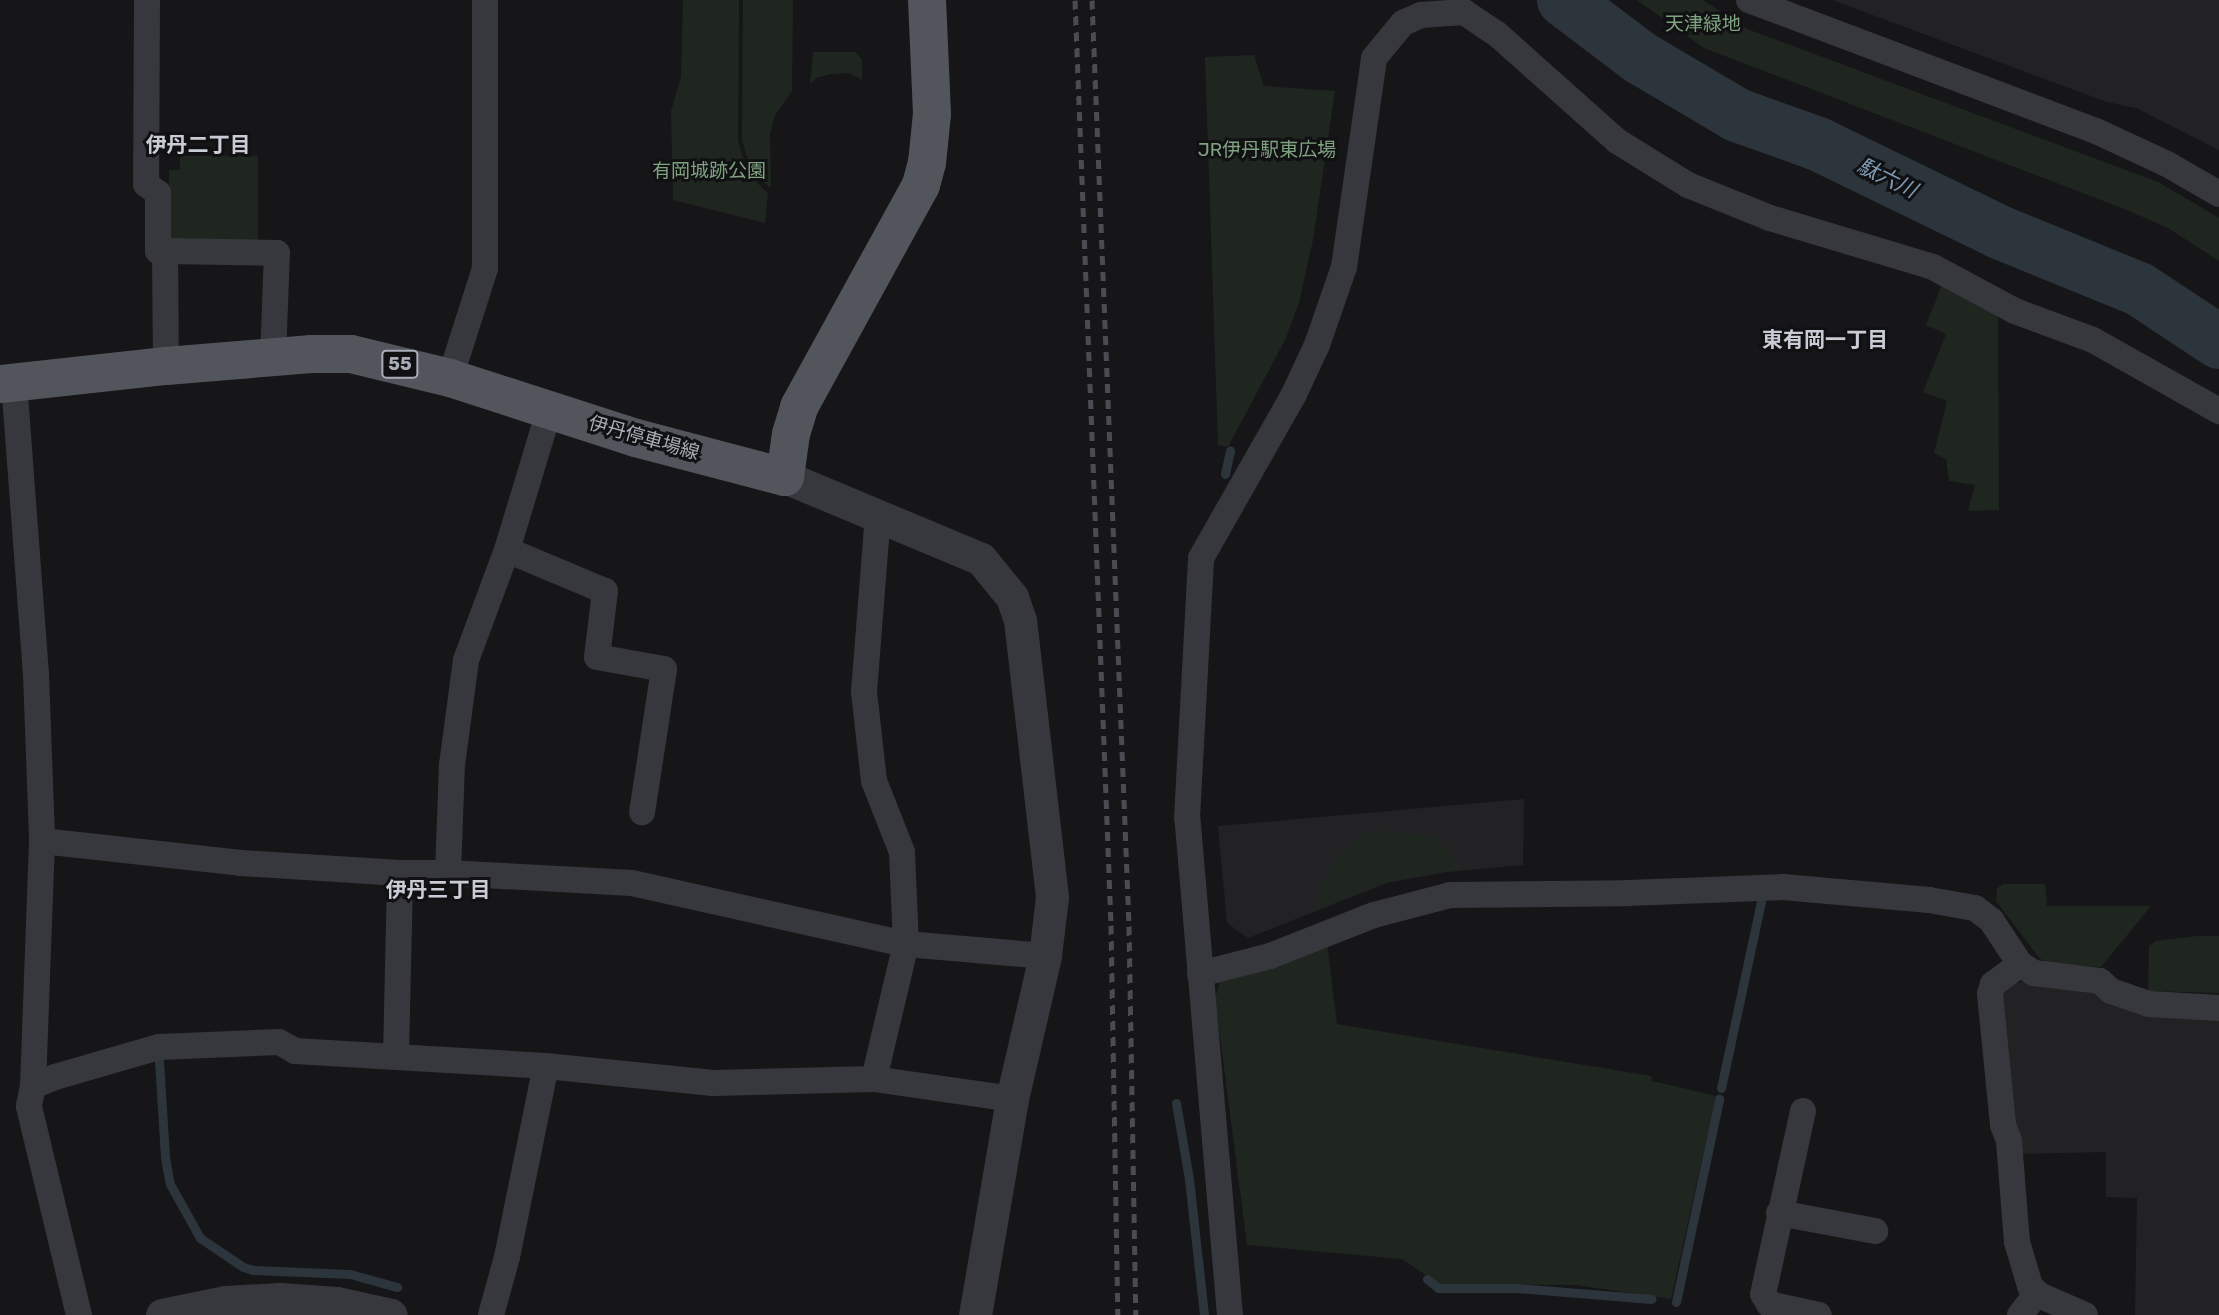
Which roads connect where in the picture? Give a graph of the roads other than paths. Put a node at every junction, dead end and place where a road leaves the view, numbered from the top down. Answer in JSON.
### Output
{"nodes":[{"id":1,"x":147,"y":0,"type":"edge"},
{"id":2,"x":485,"y":0,"type":"edge"},
{"id":3,"x":928,"y":0,"type":"edge"},
{"id":4,"x":1749,"y":0,"type":"edge"},
{"id":5,"x":1419,"y":8,"type":"edge"},
{"id":6,"x":2219,"y":194,"type":"edge"},
{"id":7,"x":165,"y":251,"type":"junction"},
{"id":8,"x":273,"y":358,"type":"junction"},
{"id":9,"x":166,"y":366,"type":"junction"},
{"id":10,"x":450,"y":378,"type":"junction"},
{"id":11,"x":7,"y":383,"type":"edge"},
{"id":12,"x":549,"y":411,"type":"junction"},
{"id":13,"x":2219,"y":411,"type":"edge"},
{"id":14,"x":785,"y":477,"type":"junction"},
{"id":15,"x":878,"y":515,"type":"junction"},
{"id":16,"x":507,"y":550,"type":"junction"},
{"id":17,"x":642,"y":812,"type":"dead end"},
{"id":18,"x":42,"y":841,"type":"junction"},
{"id":19,"x":400,"y":873,"type":"junction"},
{"id":20,"x":448,"y":873,"type":"junction"},
{"id":21,"x":906,"y":944,"type":"junction"},
{"id":22,"x":1045,"y":956,"type":"junction"},
{"id":23,"x":2020,"y":964,"type":"junction"},
{"id":24,"x":1200,"y":974,"type":"junction"},
{"id":25,"x":2219,"y":1008,"type":"edge"},
{"id":26,"x":396,"y":1055,"type":"junction"},
{"id":27,"x":546,"y":1066,"type":"junction"},
{"id":28,"x":874,"y":1079,"type":"junction"},
{"id":29,"x":33,"y":1087,"type":"junction"},
{"id":30,"x":1012,"y":1099,"type":"junction"},
{"id":31,"x":1803,"y":1111,"type":"dead end"},
{"id":32,"x":1779,"y":1213,"type":"junction"},
{"id":33,"x":1875,"y":1231,"type":"dead end"},
{"id":34,"x":2037,"y":1293,"type":"junction"},
{"id":35,"x":79,"y":1315,"type":"edge"},
{"id":36,"x":162,"y":1315,"type":"edge"},
{"id":37,"x":391,"y":1315,"type":"edge"},
{"id":38,"x":491,"y":1315,"type":"edge"},
{"id":39,"x":975,"y":1315,"type":"edge"},
{"id":40,"x":1230,"y":1315,"type":"edge"},
{"id":41,"x":1819,"y":1315,"type":"edge"},
{"id":42,"x":2020,"y":1315,"type":"edge"},
{"id":43,"x":2085,"y":1315,"type":"edge"}],
"edges":[{"from":1,"to":7,"type":"street"},
{"from":2,"to":10,"type":"street"},
{"from":3,"to":14,"type":"main road"},
{"from":4,"to":6,"type":"street"},
{"from":5,"to":13,"type":"street"},
{"from":5,"to":24,"type":"street"},
{"from":7,"to":8,"type":"street"},
{"from":7,"to":9,"type":"street"},
{"from":8,"to":9,"type":"main road","name":"伊丹停車場線","number":"55"},
{"from":8,"to":10,"type":"main road","name":"伊丹停車場線","number":"55"},
{"from":9,"to":11,"type":"main road","name":"伊丹停車場線","number":"55"},
{"from":10,"to":12,"type":"main road","name":"伊丹停車場線","number":"55"},
{"from":11,"to":18,"type":"street"},
{"from":12,"to":14,"type":"main road","name":"伊丹停車場線","number":"55"},
{"from":12,"to":16,"type":"street"},
{"from":14,"to":15,"type":"street"},
{"from":15,"to":21,"type":"street"},
{"from":15,"to":22,"type":"street"},
{"from":16,"to":17,"type":"street"},
{"from":16,"to":20,"type":"street"},
{"from":18,"to":19,"type":"street"},
{"from":18,"to":29,"type":"street"},
{"from":19,"to":20,"type":"street"},
{"from":19,"to":26,"type":"street"},
{"from":20,"to":21,"type":"street"},
{"from":21,"to":22,"type":"street"},
{"from":21,"to":28,"type":"street"},
{"from":22,"to":30,"type":"street"},
{"from":23,"to":24,"type":"street"},
{"from":23,"to":25,"type":"street"},
{"from":23,"to":34,"type":"street"},
{"from":24,"to":40,"type":"street"},
{"from":26,"to":27,"type":"street"},
{"from":26,"to":29,"type":"street"},
{"from":27,"to":28,"type":"street"},
{"from":27,"to":38,"type":"street"},
{"from":28,"to":30,"type":"street"},
{"from":29,"to":35,"type":"street"},
{"from":30,"to":39,"type":"street"},
{"from":31,"to":32,"type":"street"},
{"from":32,"to":33,"type":"street"},
{"from":32,"to":41,"type":"street"},
{"from":34,"to":42,"type":"street"},
{"from":34,"to":43,"type":"street"},
{"from":36,"to":37,"type":"street"}]}
